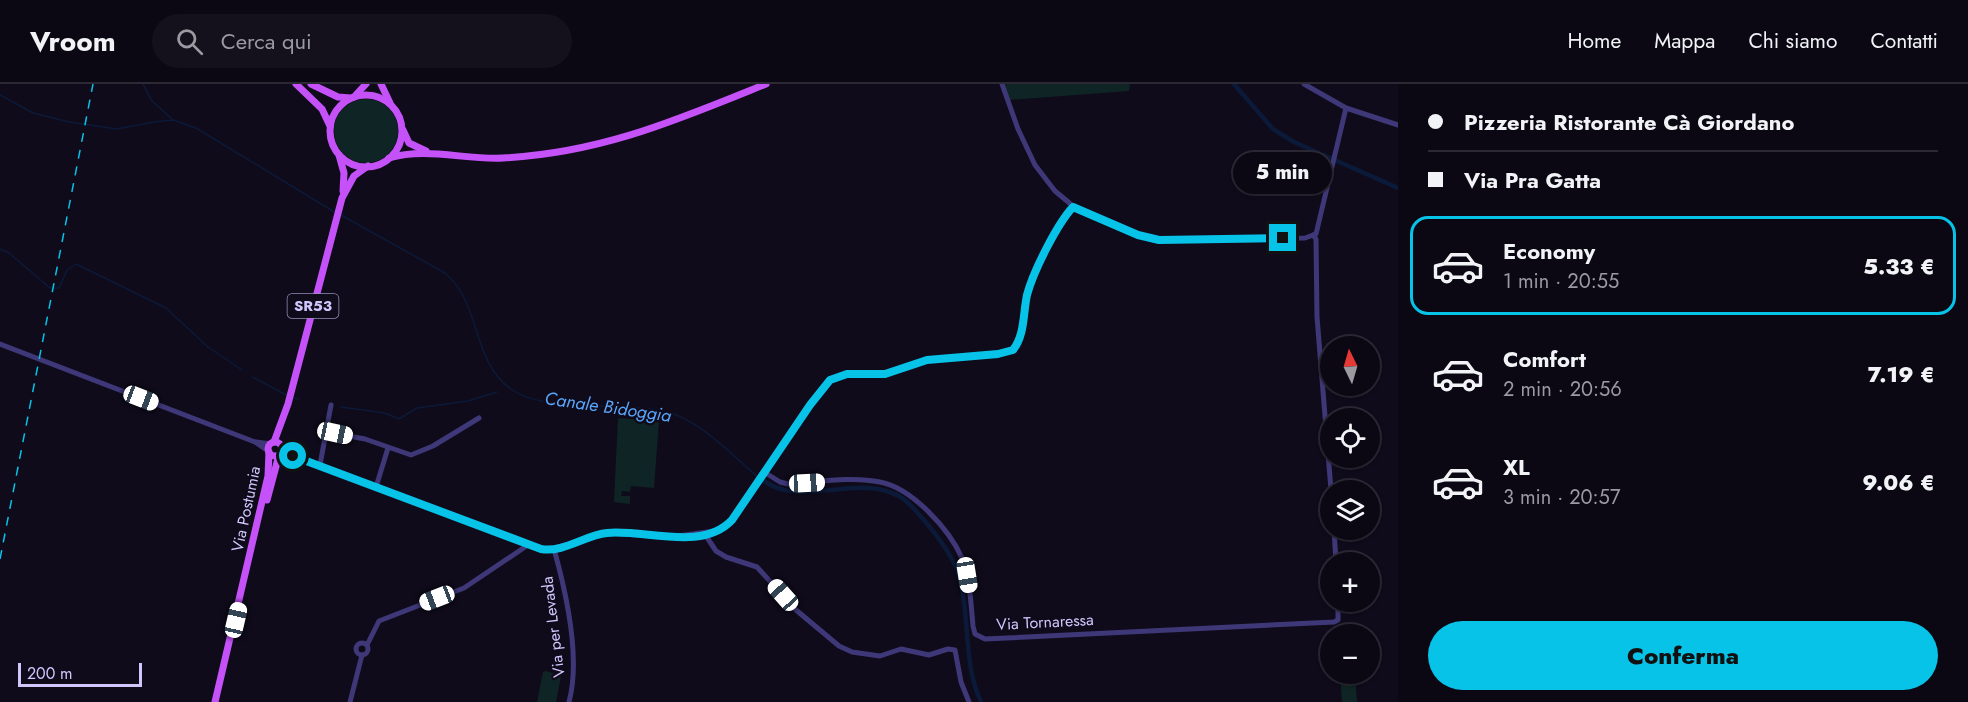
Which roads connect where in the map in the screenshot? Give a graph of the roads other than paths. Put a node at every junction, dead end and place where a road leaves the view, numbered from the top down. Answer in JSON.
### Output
{"nodes":[{"id":1,"x":297,"y":84,"type":"edge"},
{"id":2,"x":311,"y":84,"type":"edge"},
{"id":3,"x":366,"y":84,"type":"edge"},
{"id":4,"x":381,"y":84,"type":"edge"},
{"id":5,"x":766,"y":84,"type":"edge"},
{"id":6,"x":1002,"y":84,"type":"edge"},
{"id":7,"x":1304,"y":84,"type":"edge"},
{"id":8,"x":353,"y":98,"type":"junction"},
{"id":9,"x":1346,"y":108,"type":"junction"},
{"id":10,"x":394,"y":109,"type":"junction"},
{"id":11,"x":1398,"y":125,"type":"edge"},
{"id":12,"x":401,"y":126,"type":"junction"},
{"id":13,"x":330,"y":127,"type":"junction"},
{"id":14,"x":338,"y":153,"type":"junction"},
{"id":15,"x":434,"y":154,"type":"junction"},
{"id":16,"x":389,"y":158,"type":"junction"},
{"id":17,"x":368,"y":166,"type":"junction"},
{"id":18,"x":342,"y":198,"type":"junction"},
{"id":19,"x":1073,"y":207,"type":"junction"},
{"id":20,"x":1314,"y":235,"type":"junction"},
{"id":21,"x":0,"y":344,"type":"edge"},
{"id":22,"x":331,"y":405,"type":"dead end"},
{"id":23,"x":479,"y":418,"type":"dead end"},
{"id":24,"x":327,"y":432,"type":"junction"},
{"id":25,"x":388,"y":448,"type":"junction"},
{"id":26,"x":275,"y":449,"type":"junction"},
{"id":27,"x":320,"y":465,"type":"junction"},
{"id":28,"x":764,"y":473,"type":"junction"},
{"id":29,"x":1330,"y":480,"type":"edge"},
{"id":30,"x":376,"y":487,"type":"junction"},
{"id":31,"x":705,"y":533,"type":"junction"},
{"id":32,"x":528,"y":545,"type":"junction"},
{"id":33,"x":554,"y":549,"type":"junction"},
{"id":34,"x":1339,"y":612,"type":"edge"},
{"id":35,"x":366,"y":644,"type":"junction"},
{"id":36,"x":362,"y":655,"type":"junction"},
{"id":37,"x":215,"y":702,"type":"edge"},
{"id":38,"x":350,"y":702,"type":"edge"},
{"id":39,"x":569,"y":702,"type":"edge"},
{"id":40,"x":969,"y":702,"type":"edge"}],
"edges":[{"from":1,"to":13,"type":"main road"},
{"from":2,"to":8,"type":"main road"},
{"from":3,"to":8,"type":"main road"},
{"from":4,"to":10,"type":"main road"},
{"from":5,"to":15,"type":"main road"},
{"from":6,"to":19,"type":"street"},
{"from":7,"to":9,"type":"street"},
{"from":8,"to":10,"type":"main road"},
{"from":8,"to":13,"type":"main road"},
{"from":9,"to":11,"type":"street"},
{"from":9,"to":20,"type":"street"},
{"from":10,"to":12,"type":"main road"},
{"from":12,"to":15,"type":"main road"},
{"from":12,"to":16,"type":"main road"},
{"from":13,"to":14,"type":"main road","number":"SR53"},
{"from":14,"to":17,"type":"main road"},
{"from":14,"to":18,"type":"main road","name":"Via Postumia","number":"SR53"},
{"from":15,"to":16,"type":"main road"},
{"from":16,"to":17,"type":"main road","number":"SR53"},
{"from":17,"to":18,"type":"main road","name":"Via Postumia","number":"SR53"},
{"from":18,"to":26,"type":"main road","name":"Via Postumia","number":"SR53"},
{"from":19,"to":20,"type":"street"},
{"from":19,"to":28,"type":"street"},
{"from":20,"to":29,"type":"street"},
{"from":21,"to":26,"type":"street"},
{"from":22,"to":24,"type":"street"},
{"from":23,"to":25,"type":"street"},
{"from":24,"to":25,"type":"street"},
{"from":24,"to":27,"type":"street"},
{"from":25,"to":30,"type":"street"},
{"from":26,"to":27,"type":"street"},
{"from":26,"to":37,"type":"main road","name":"Via Postumia","number":"SR53"},
{"from":27,"to":30,"type":"street"},
{"from":28,"to":31,"type":"street"},
{"from":28,"to":34,"type":"street","name":"Via Tornaressa"},
{"from":30,"to":32,"type":"street"},
{"from":31,"to":33,"type":"street"},
{"from":31,"to":40,"type":"street"},
{"from":32,"to":33,"type":"street"},
{"from":32,"to":35,"type":"street"},
{"from":33,"to":39,"type":"street","name":"Via per Levada"},
{"from":35,"to":36,"type":"street"},
{"from":35,"to":36,"type":"street"},
{"from":36,"to":38,"type":"street"}]}
